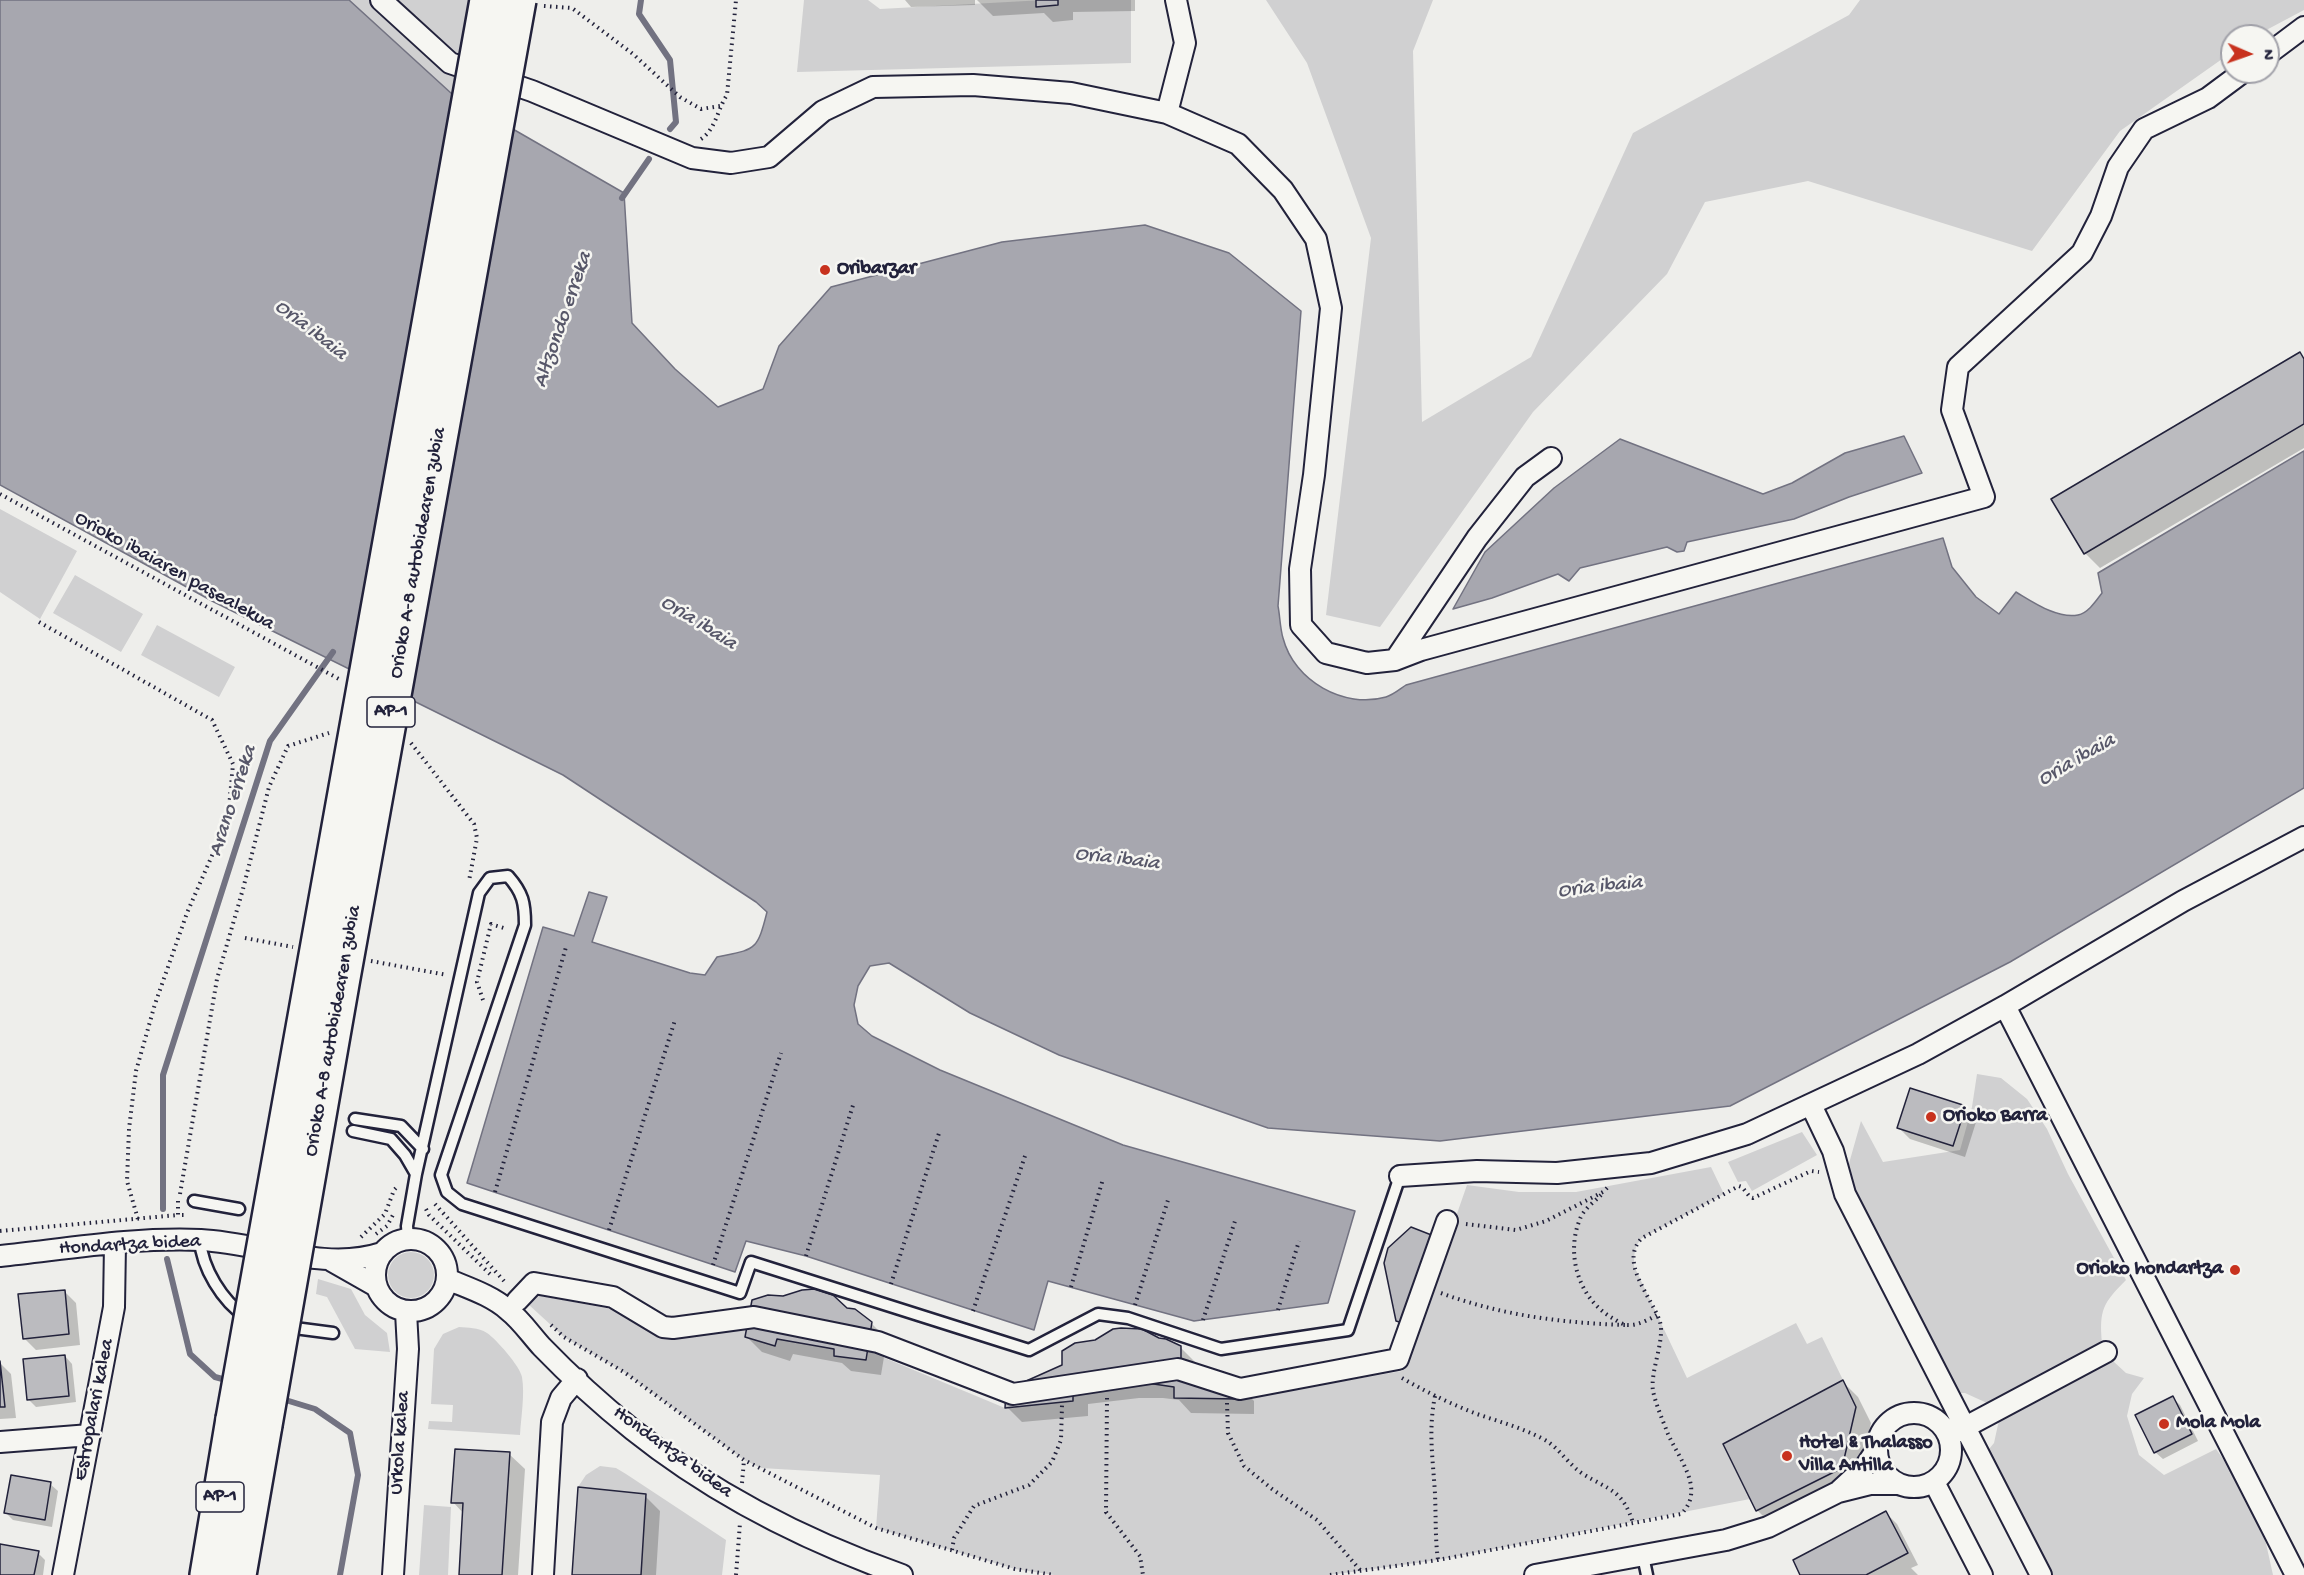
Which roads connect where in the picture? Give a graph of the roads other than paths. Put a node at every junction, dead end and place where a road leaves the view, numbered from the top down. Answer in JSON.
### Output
{"nodes":[{"id":1,"x":381,"y":0,"type":"edge"},
{"id":2,"x":487,"y":0,"type":"edge"},
{"id":3,"x":1176,"y":0,"type":"edge"},
{"id":4,"x":527,"y":2,"type":"edge"},
{"id":5,"x":2304,"y":27,"type":"edge"},
{"id":6,"x":2280,"y":45,"type":"edge"},
{"id":7,"x":2227,"y":84,"type":"edge"},
{"id":8,"x":1167,"y":113,"type":"junction"},
{"id":9,"x":1551,"y":458,"type":"dead end"},
{"id":10,"x":1395,"y":660,"type":"junction"},
{"id":11,"x":2304,"y":837,"type":"edge"},
{"id":12,"x":2005,"y":1006,"type":"junction"},
{"id":13,"x":1811,"y":1105,"type":"junction"},
{"id":14,"x":355,"y":1119,"type":"dead end"},
{"id":15,"x":352,"y":1131,"type":"dead end"},
{"id":16,"x":423,"y":1149,"type":"junction"},
{"id":17,"x":416,"y":1174,"type":"junction"},
{"id":18,"x":1400,"y":1176,"type":"joint"},
{"id":19,"x":194,"y":1201,"type":"dead end"},
{"id":20,"x":239,"y":1209,"type":"dead end"},
{"id":21,"x":1447,"y":1221,"type":"road end"},
{"id":22,"x":408,"y":1238,"type":"junction"},
{"id":23,"x":200,"y":1240,"type":"junction"},
{"id":24,"x":115,"y":1244,"type":"junction"},
{"id":25,"x":376,"y":1246,"type":"junction"},
{"id":26,"x":0,"y":1256,"type":"edge"},
{"id":27,"x":332,"y":1261,"type":"junction"},
{"id":28,"x":376,"y":1286,"type":"junction"},
{"id":29,"x":445,"y":1286,"type":"junction"},
{"id":30,"x":517,"y":1301,"type":"dead end"},
{"id":31,"x":406,"y":1312,"type":"junction"},
{"id":32,"x":333,"y":1333,"type":"dead end"},
{"id":33,"x":2106,"y":1352,"type":"dead end"},
{"id":34,"x":577,"y":1379,"type":"junction"},
{"id":35,"x":1957,"y":1431,"type":"junction"},
{"id":36,"x":90,"y":1435,"type":"junction"},
{"id":37,"x":0,"y":1442,"type":"edge"},
{"id":38,"x":1877,"y":1449,"type":"junction"},
{"id":39,"x":1934,"y":1482,"type":"junction"},
{"id":40,"x":1898,"y":1484,"type":"junction"},
{"id":41,"x":1838,"y":1492,"type":"junction"},
{"id":42,"x":1645,"y":1565,"type":"edge"},
{"id":43,"x":63,"y":1575,"type":"edge"},
{"id":44,"x":207,"y":1575,"type":"edge"},
{"id":45,"x":239,"y":1575,"type":"edge"},
{"id":46,"x":393,"y":1575,"type":"edge"},
{"id":47,"x":543,"y":1575,"type":"edge"},
{"id":48,"x":902,"y":1575,"type":"edge"},
{"id":49,"x":1535,"y":1575,"type":"edge"},
{"id":50,"x":1982,"y":1575,"type":"edge"},
{"id":51,"x":2041,"y":1575,"type":"edge"},
{"id":52,"x":2296,"y":1575,"type":"edge"}],
"edges":[{"from":1,"to":8,"type":"street"},
{"from":2,"to":44,"type":"highway","name":"Orioko A-8 autobidearen zubia","number":"AP-1","bridge":true},
{"from":3,"to":8,"type":"street"},
{"from":4,"to":45,"type":"highway","name":"Orioko A-8 autobidearen zubia","number":"AP-1","bridge":true},
{"from":5,"to":6,"type":"street"},
{"from":7,"to":10,"type":"street"},
{"from":8,"to":10,"type":"street"},
{"from":9,"to":10,"type":"street"},
{"from":11,"to":12,"type":"street"},
{"from":12,"to":13,"type":"street"},
{"from":12,"to":52,"type":"street"},
{"from":13,"to":18,"type":"street"},
{"from":13,"to":35,"type":"street"},
{"from":14,"to":16,"type":"lane"},
{"from":15,"to":17,"type":"lane"},
{"from":16,"to":17,"type":"lane"},
{"from":16,"to":18,"type":"lane"},
{"from":17,"to":22,"type":"lane"},
{"from":19,"to":20,"type":"lane"},
{"from":21,"to":30,"type":"street"},
{"from":22,"to":25,"type":"street"},
{"from":22,"to":29,"type":"street"},
{"from":23,"to":24,"type":"street","name":"Hondartza bidea"},
{"from":23,"to":27,"type":"street","name":"Hondartza bidea"},
{"from":23,"to":32,"type":"lane"},
{"from":24,"to":26,"type":"street","name":"Hondartza bidea"},
{"from":24,"to":36,"type":"street","name":"Estropalari kalea"},
{"from":25,"to":27,"type":"street","name":"Hondartza bidea"},
{"from":25,"to":28,"type":"street"},
{"from":27,"to":28,"type":"street","name":"Hondartza bidea"},
{"from":28,"to":31,"type":"street"},
{"from":29,"to":31,"type":"street"},
{"from":29,"to":34,"type":"street","name":"Hondartza bidea"},
{"from":31,"to":46,"type":"street","name":"Urkola kalea"},
{"from":33,"to":35,"type":"street"},
{"from":34,"to":47,"type":"street"},
{"from":34,"to":48,"type":"street","name":"Hondartza bidea"},
{"from":35,"to":38,"type":"street"},
{"from":35,"to":39,"type":"street"},
{"from":35,"to":51,"type":"street"},
{"from":36,"to":37,"type":"street"},
{"from":36,"to":43,"type":"street","name":"Estropalari kalea"},
{"from":38,"to":40,"type":"street"},
{"from":38,"to":41,"type":"street"},
{"from":39,"to":40,"type":"street"},
{"from":39,"to":50,"type":"street"},
{"from":40,"to":41,"type":"street"},
{"from":41,"to":42,"type":"street"},
{"from":42,"to":49,"type":"street"}]}
